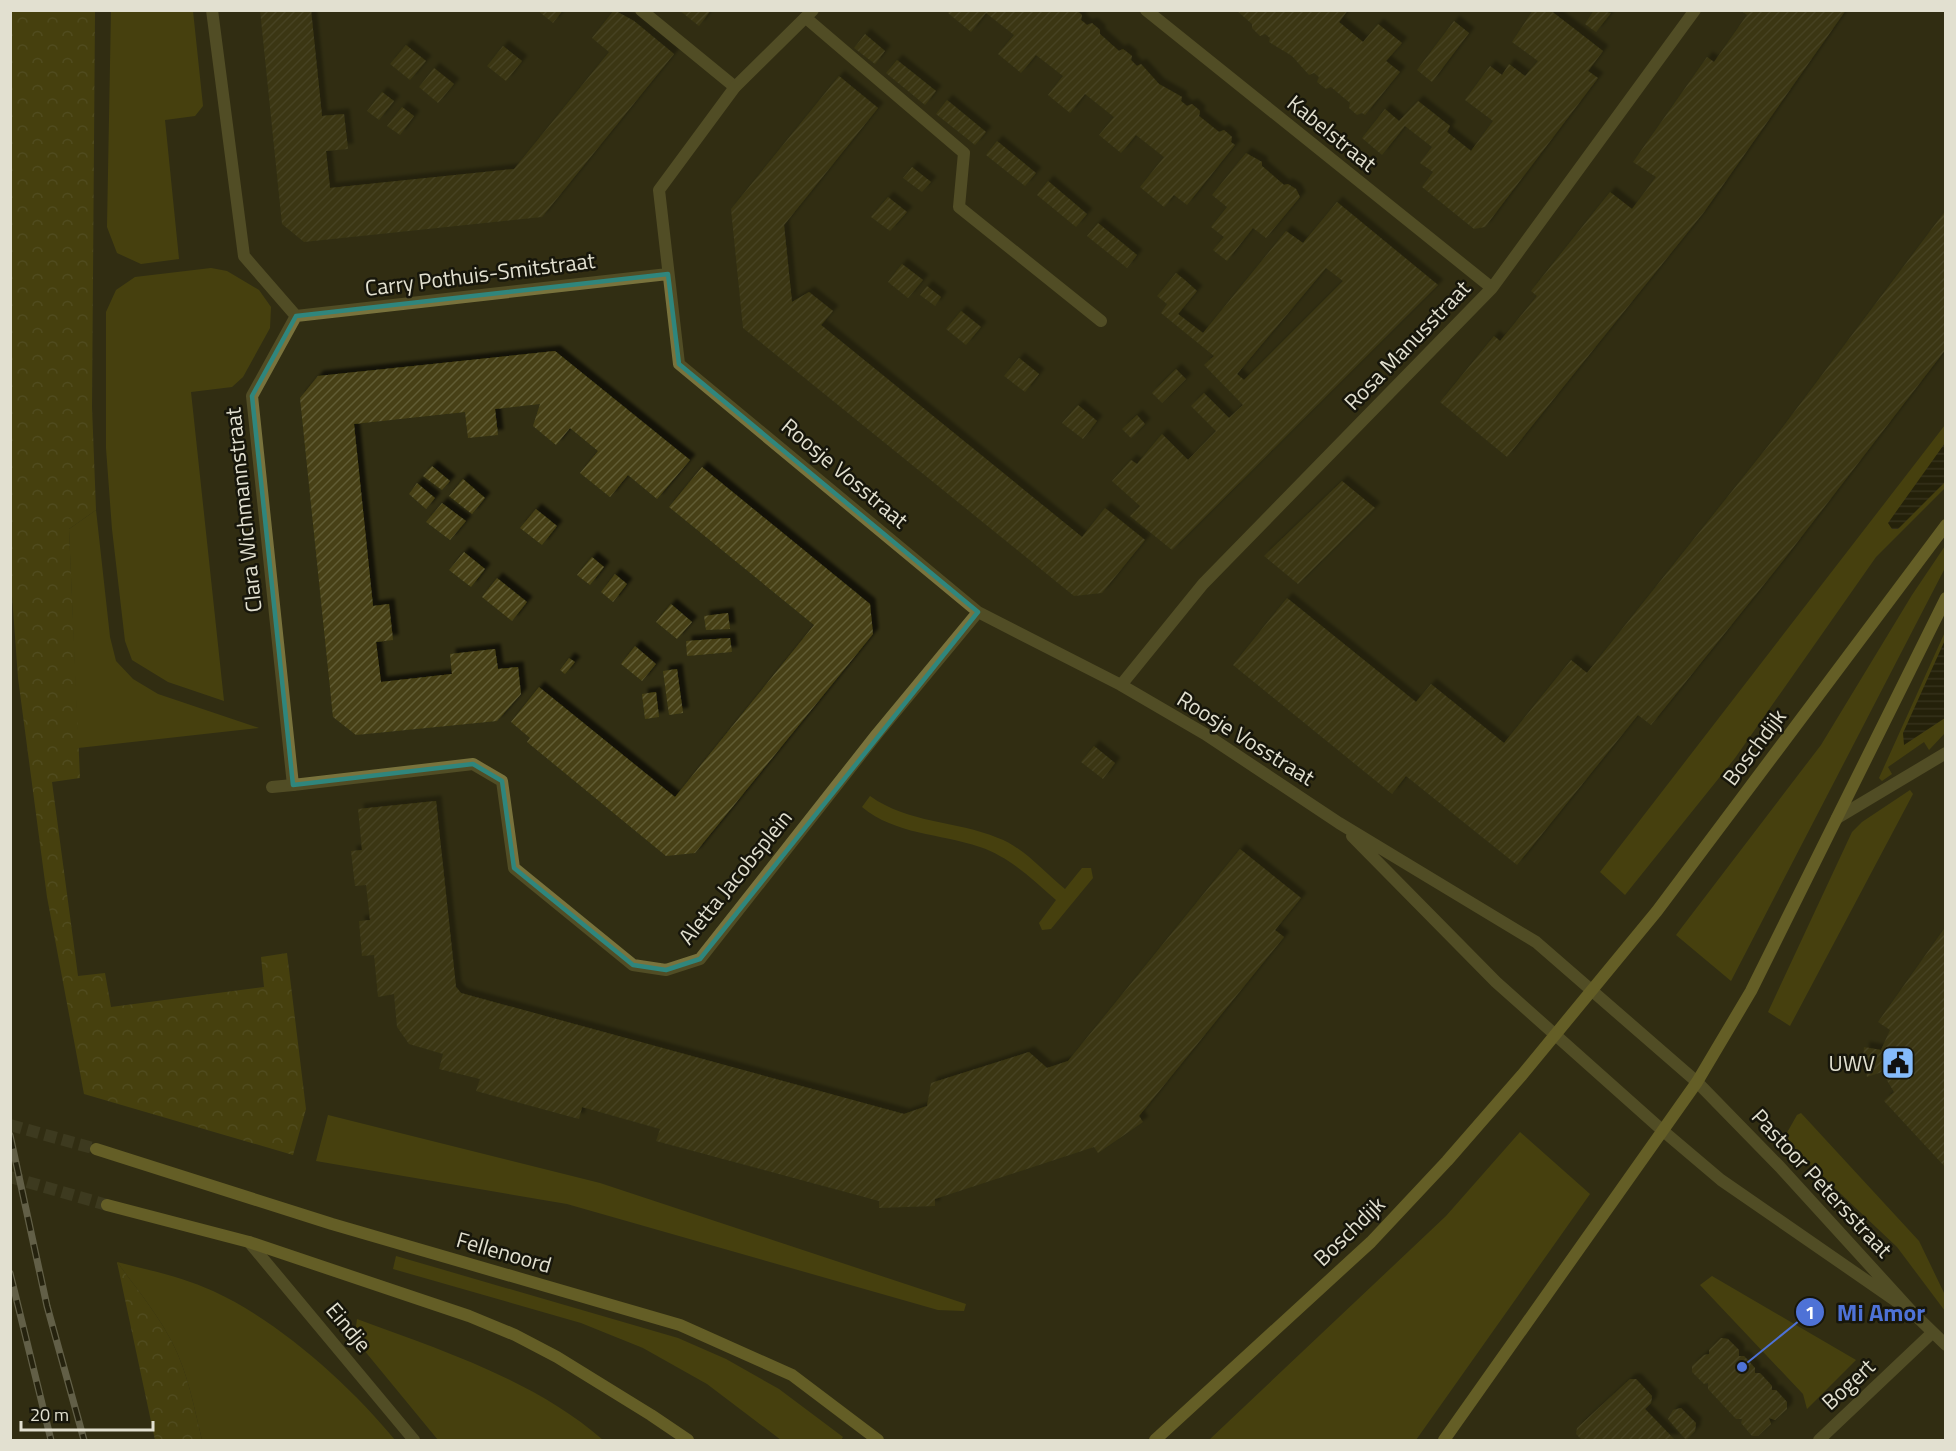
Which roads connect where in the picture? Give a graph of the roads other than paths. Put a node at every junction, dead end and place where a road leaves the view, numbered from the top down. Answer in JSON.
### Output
{"nodes":[{"id":1,"x":212,"y":10,"type":"edge"},
{"id":2,"x":641,"y":10,"type":"edge"},
{"id":3,"x":1146,"y":10,"type":"edge"},
{"id":4,"x":1695,"y":10,"type":"edge"},
{"id":5,"x":809,"y":14,"type":"edge"},
{"id":6,"x":735,"y":87,"type":"junction"},
{"id":7,"x":668,"y":274,"type":"junction"},
{"id":8,"x":1492,"y":288,"type":"junction"},
{"id":9,"x":296,"y":316,"type":"junction"},
{"id":10,"x":1101,"y":321,"type":"dead end"},
{"id":11,"x":1946,"y":525,"type":"edge"},
{"id":12,"x":1946,"y":598,"type":"edge"},
{"id":13,"x":978,"y":612,"type":"junction"},
{"id":14,"x":1121,"y":686,"type":"junction"},
{"id":15,"x":1946,"y":753,"type":"edge"},
{"id":16,"x":293,"y":785,"type":"junction"},
{"id":17,"x":272,"y":787,"type":"dead end"},
{"id":18,"x":1837,"y":818,"type":"junction"},
{"id":19,"x":1339,"y":823,"type":"junction"},
{"id":20,"x":1592,"y":991,"type":"junction"},
{"id":21,"x":1555,"y":1035,"type":"junction"},
{"id":22,"x":1697,"y":1082,"type":"junction"},
{"id":23,"x":1662,"y":1130,"type":"junction"},
{"id":24,"x":96,"y":1149,"type":"tunnel mouth"},
{"id":25,"x":107,"y":1205,"type":"tunnel mouth"},
{"id":26,"x":249,"y":1242,"type":"junction"},
{"id":27,"x":1914,"y":1314,"type":"junction"},
{"id":28,"x":1932,"y":1333,"type":"junction"},
{"id":29,"x":1946,"y":1345,"type":"edge"},
{"id":30,"x":877,"y":1439,"type":"edge"},
{"id":31,"x":414,"y":1440,"type":"edge"},
{"id":32,"x":688,"y":1440,"type":"edge"},
{"id":33,"x":1155,"y":1440,"type":"edge"},
{"id":34,"x":1444,"y":1440,"type":"edge"},
{"id":35,"x":1818,"y":1440,"type":"edge"}],
"edges":[{"from":1,"to":9,"type":"street"},
{"from":2,"to":6,"type":"street"},
{"from":3,"to":8,"type":"street","name":"Kabelstraat"},
{"from":4,"to":8,"type":"street","name":"Rosa Manusstraat"},
{"from":5,"to":6,"type":"street","name":"Roosje Vosstraat"},
{"from":5,"to":10,"type":"street"},
{"from":6,"to":7,"type":"street","name":"Roosje Vosstraat"},
{"from":7,"to":9,"type":"street","name":"Carry Pothuis-Smitstraat"},
{"from":7,"to":13,"type":"street","name":"Roosje Vosstraat"},
{"from":8,"to":14,"type":"street","name":"Rosa Manusstraat"},
{"from":9,"to":16,"type":"street","name":"Clara Wichmannstraat"},
{"from":11,"to":20,"type":"main road","name":"Boschdijk"},
{"from":12,"to":18,"type":"main road"},
{"from":13,"to":14,"type":"street","name":"Roosje Vosstraat"},
{"from":13,"to":16,"type":"street","name":"Aletta Jacobsplein"},
{"from":14,"to":19,"type":"street","name":"Roosje Vosstraat"},
{"from":15,"to":18,"type":"street"},
{"from":16,"to":17,"type":"street"},
{"from":18,"to":22,"type":"main road"},
{"from":19,"to":20,"type":"street","name":"Roosje Vosstraat"},
{"from":19,"to":21,"type":"street","name":"Roosje Vosstraat"},
{"from":20,"to":21,"type":"main road","name":"Boschdijk"},
{"from":20,"to":22,"type":"street"},
{"from":21,"to":23,"type":"street"},
{"from":21,"to":33,"type":"main road","name":"Boschdijk"},
{"from":22,"to":23,"type":"main road"},
{"from":22,"to":27,"type":"street","name":"Pastoor Petersstraat"},
{"from":23,"to":27,"type":"street","name":"Pastoor Petersstraat"},
{"from":23,"to":34,"type":"main road"},
{"from":24,"to":30,"type":"main road","name":"Fellenoord"},
{"from":25,"to":26,"type":"main road"},
{"from":26,"to":31,"type":"street","name":"Eindje"},
{"from":26,"to":32,"type":"main road"},
{"from":27,"to":28,"type":"street","name":"Pastoor Petersstraat"},
{"from":28,"to":29,"type":"street","name":"Pastoor Petersstraat"},
{"from":28,"to":35,"type":"street","name":"Bogert"}]}
